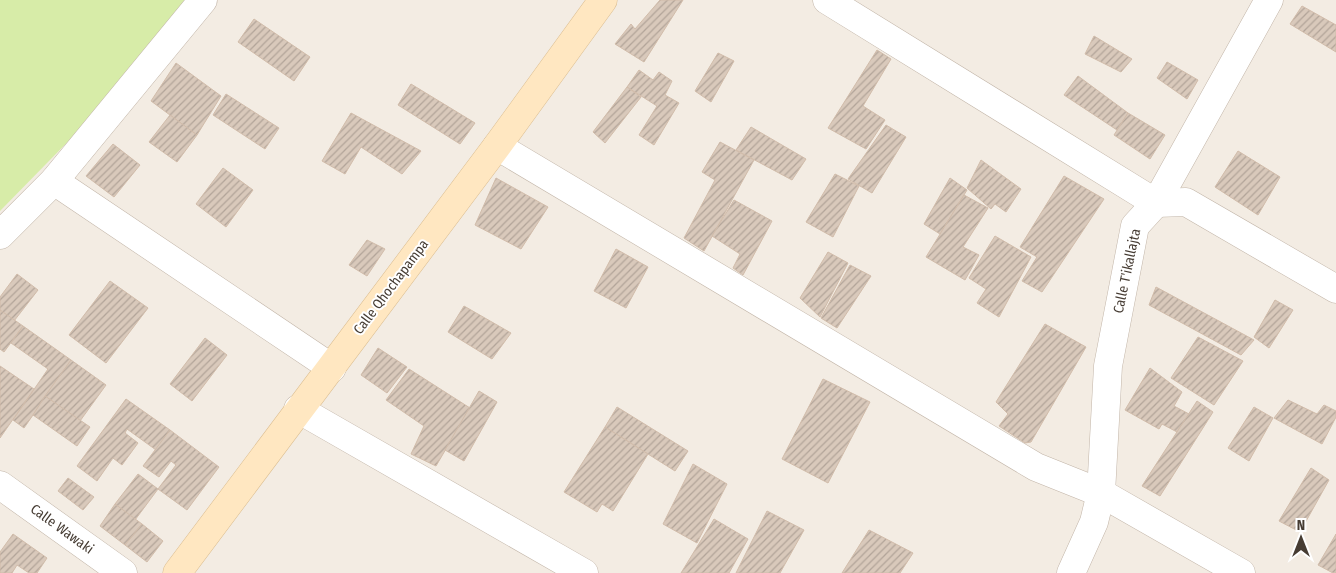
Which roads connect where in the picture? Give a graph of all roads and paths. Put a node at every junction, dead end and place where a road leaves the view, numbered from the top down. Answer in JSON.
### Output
{"nodes":[{"id":1,"x":203,"y":0,"type":"edge"},
{"id":2,"x":602,"y":0,"type":"edge"},
{"id":3,"x":828,"y":0,"type":"edge"},
{"id":4,"x":1269,"y":0,"type":"edge"},
{"id":5,"x":497,"y":146,"type":"junction"},
{"id":6,"x":54,"y":182,"type":"junction"},
{"id":7,"x":1156,"y":203,"type":"junction"},
{"id":8,"x":0,"y":235,"type":"edge"},
{"id":9,"x":1336,"y":289,"type":"edge"},
{"id":10,"x":332,"y":368,"type":"junction"},
{"id":11,"x":298,"y":409,"type":"junction"},
{"id":12,"x":0,"y":485,"type":"edge"},
{"id":13,"x":1101,"y":493,"type":"junction"},
{"id":14,"x":123,"y":573,"type":"edge"},
{"id":15,"x":177,"y":573,"type":"edge"},
{"id":16,"x":584,"y":573,"type":"edge"},
{"id":17,"x":1071,"y":573,"type":"edge"},
{"id":18,"x":1241,"y":573,"type":"edge"}],
"edges":[{"from":1,"to":6,"type":"street"},
{"from":2,"to":5,"type":"street","name":"Calle Qhochapampa"},
{"from":3,"to":7,"type":"street"},
{"from":4,"to":7,"type":"street","name":"Calle T'ikallajta"},
{"from":5,"to":10,"type":"street","name":"Calle Qhochapampa"},
{"from":5,"to":13,"type":"street"},
{"from":6,"to":8,"type":"street"},
{"from":6,"to":10,"type":"street"},
{"from":7,"to":9,"type":"street"},
{"from":7,"to":13,"type":"street","name":"Calle T'ikallajta"},
{"from":10,"to":11,"type":"street","name":"Calle Qhochapampa"},
{"from":11,"to":15,"type":"street","name":"Calle Qhochapampa"},
{"from":11,"to":16,"type":"street"},
{"from":12,"to":14,"type":"street","name":"Calle Wawaki"},
{"from":13,"to":17,"type":"street","name":"Calle T'ikallajta"},
{"from":13,"to":18,"type":"street"}]}
